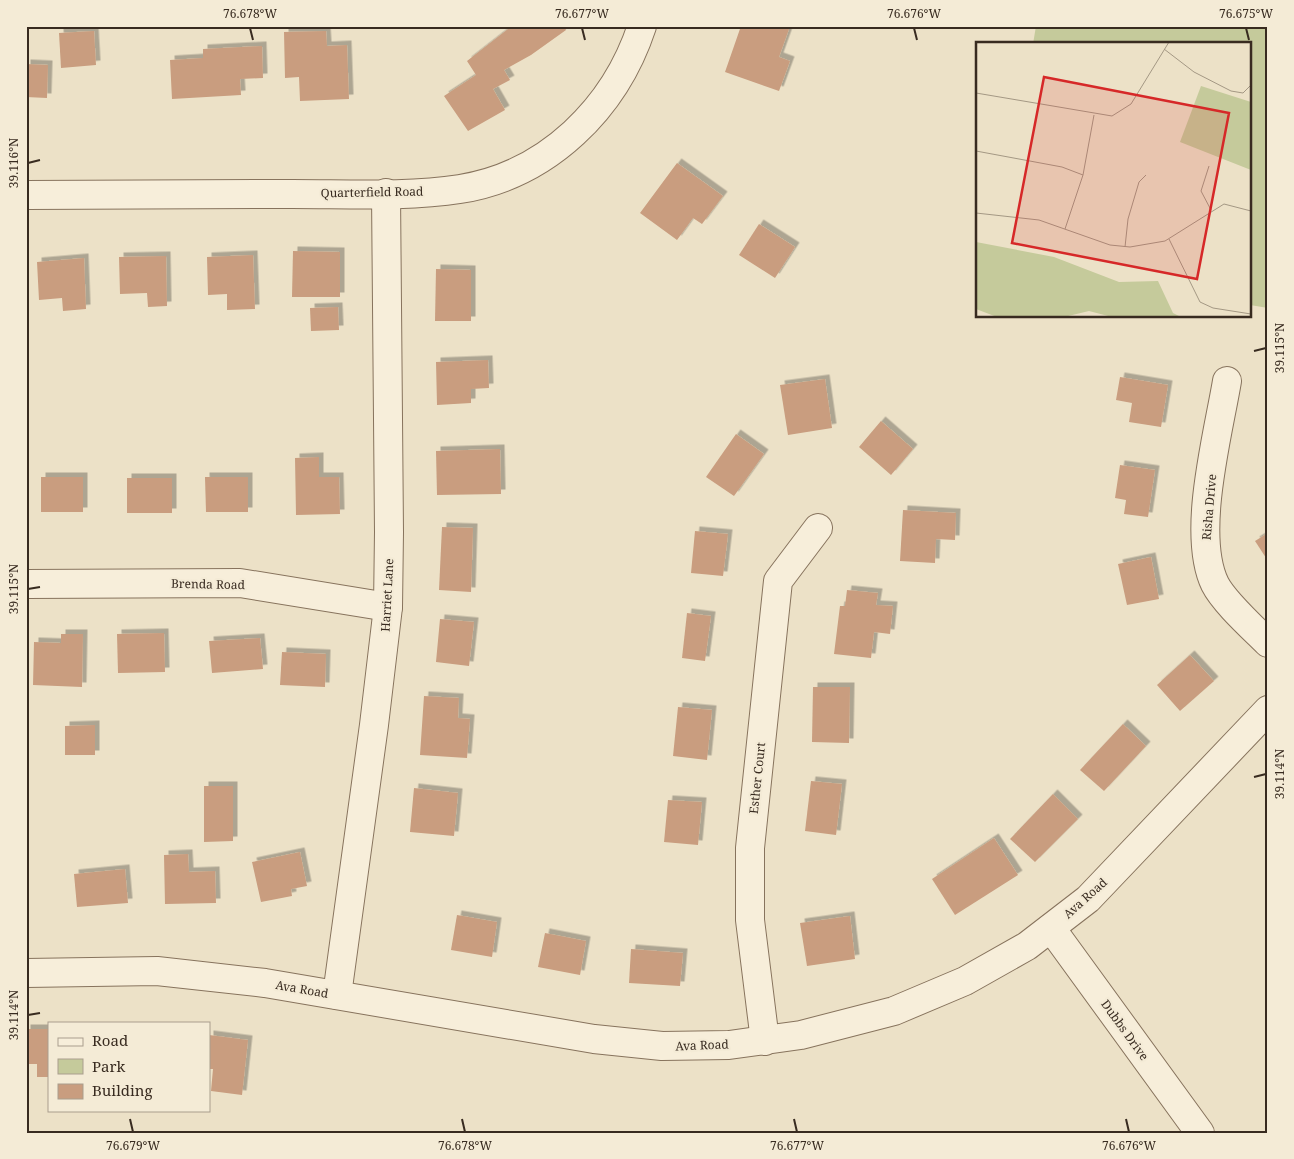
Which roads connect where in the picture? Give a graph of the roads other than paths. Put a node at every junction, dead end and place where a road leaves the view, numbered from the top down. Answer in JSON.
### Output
{"nodes":[{"id":1,"x":642,"y":26,"type":"edge"},
{"id":2,"x":386,"y":193,"type":"junction"},
{"id":3,"x":26,"y":195,"type":"edge"},
{"id":4,"x":1227,"y":381,"type":"dead end"},
{"id":5,"x":818,"y":528,"type":"dead end"},
{"id":6,"x":26,"y":584,"type":"edge"},
{"id":7,"x":388,"y":607,"type":"junction"},
{"id":8,"x":1268,"y":643,"type":"edge"},
{"id":9,"x":1268,"y":710,"type":"edge"},
{"id":10,"x":1051,"y":928,"type":"junction"},
{"id":11,"x":26,"y":973,"type":"edge"},
{"id":12,"x":337,"y":995,"type":"junction"},
{"id":13,"x":765,"y":1042,"type":"junction"},
{"id":14,"x":1200,"y":1133,"type":"edge"}],
"edges":[{"from":1,"to":2,"type":"street","name":"Quarterfield Road"},
{"from":2,"to":3,"type":"street","name":"Quarterfield Road"},
{"from":2,"to":7,"type":"street","name":"Harriet Lane"},
{"from":4,"to":8,"type":"street","name":"Risha Drive"},
{"from":5,"to":13,"type":"street","name":"Esther Court"},
{"from":6,"to":7,"type":"street","name":"Brenda Road"},
{"from":7,"to":12,"type":"street","name":"Harriet Lane"},
{"from":9,"to":10,"type":"street","name":"Ava Road"},
{"from":10,"to":13,"type":"street","name":"Ava Road"},
{"from":10,"to":14,"type":"street","name":"Dubbs Drive"},
{"from":11,"to":12,"type":"street","name":"Ava Road"},
{"from":12,"to":13,"type":"street","name":"Ava Road"}]}
